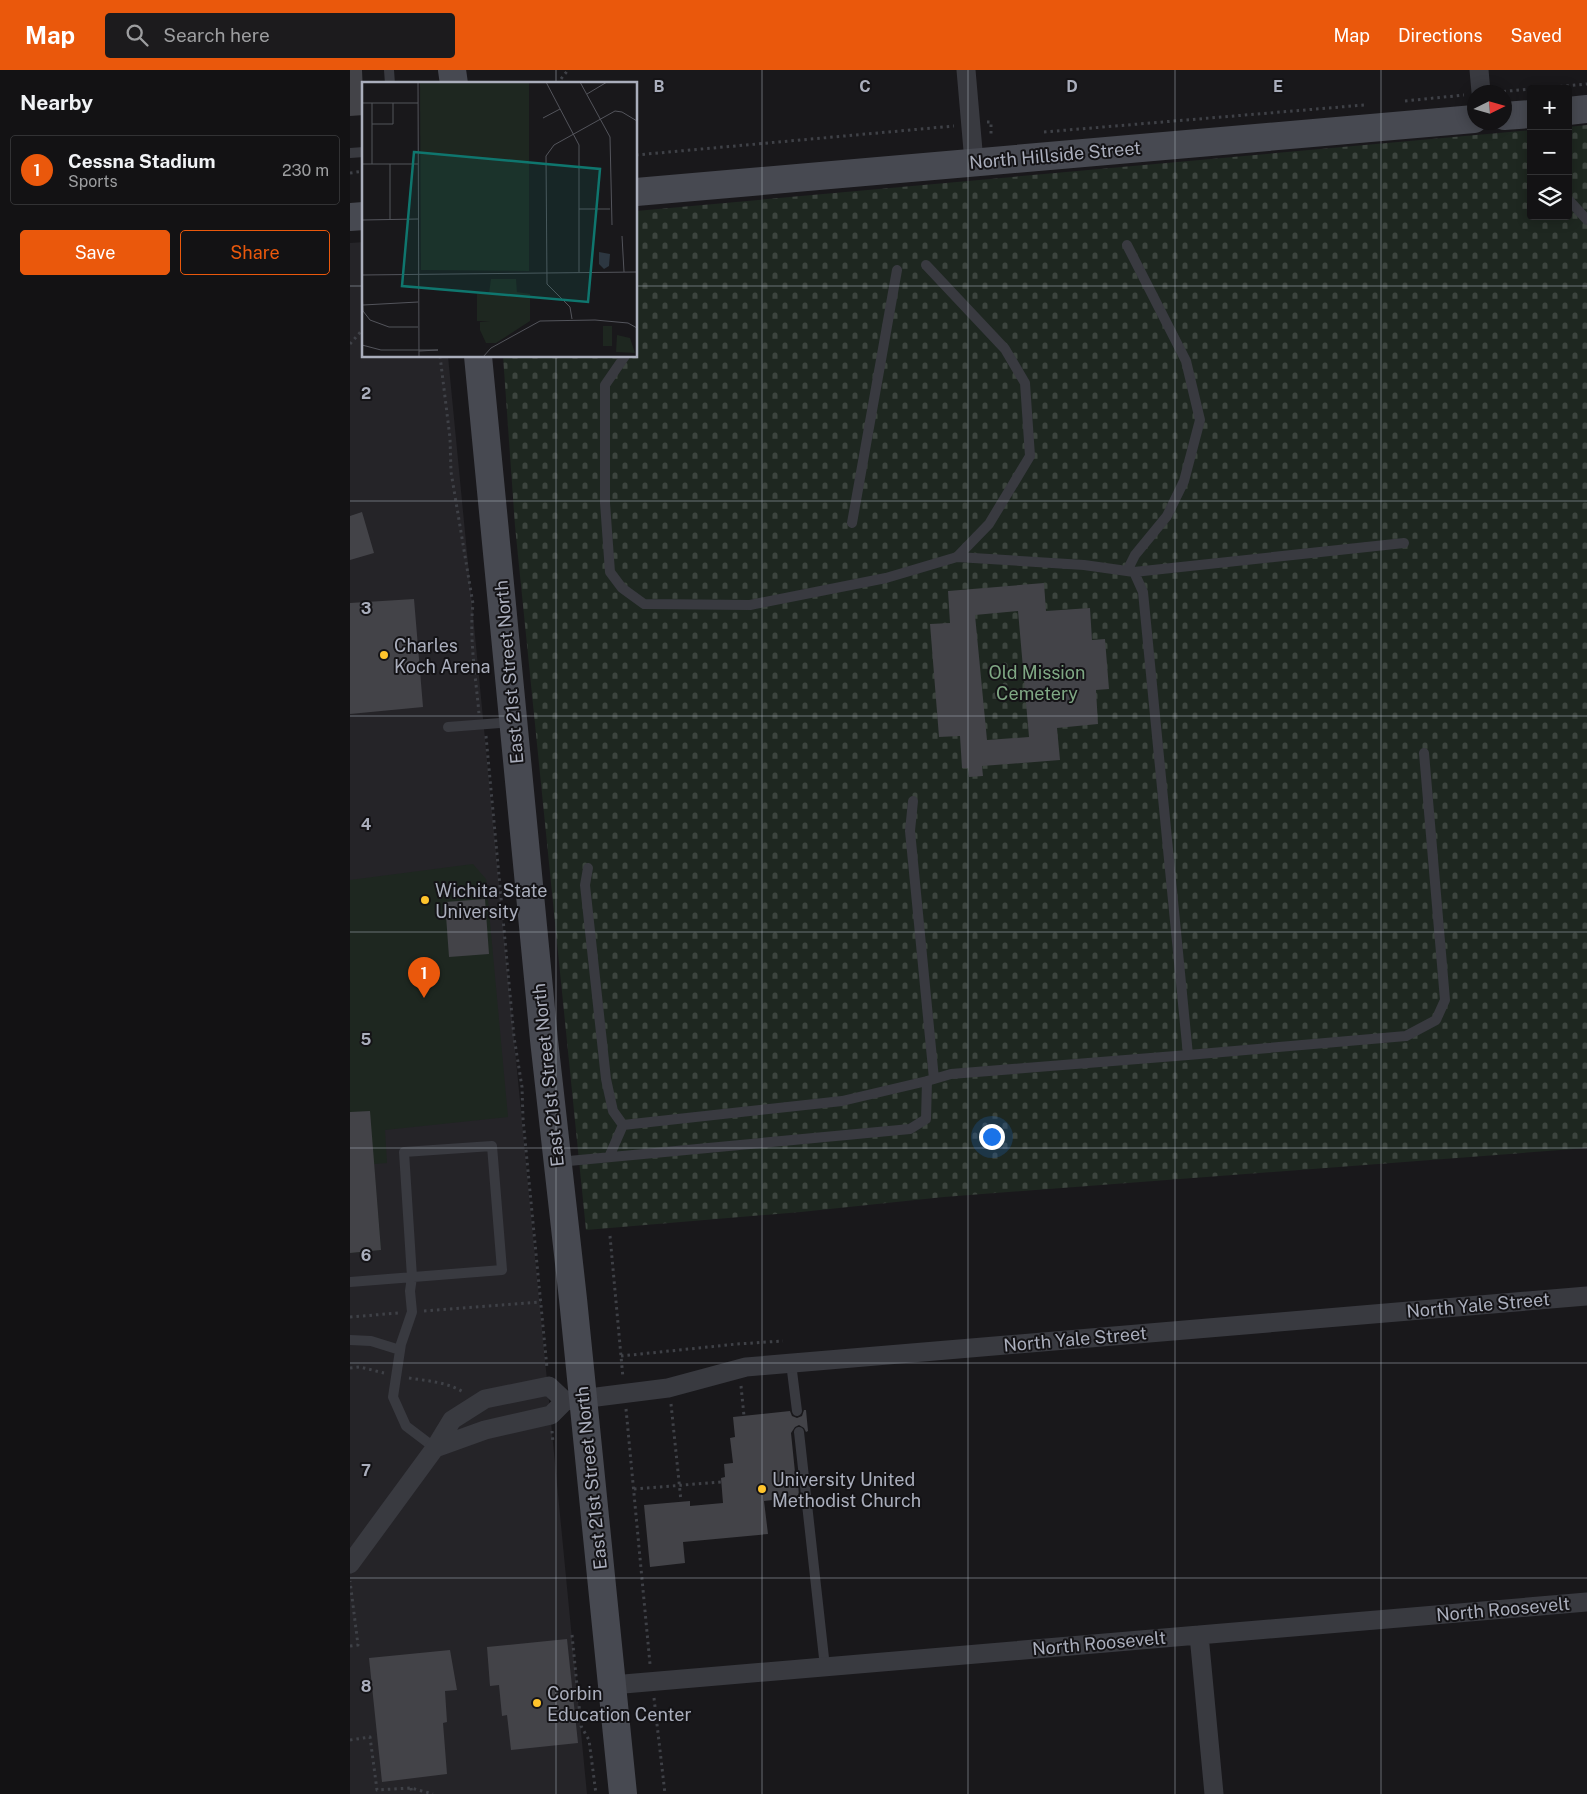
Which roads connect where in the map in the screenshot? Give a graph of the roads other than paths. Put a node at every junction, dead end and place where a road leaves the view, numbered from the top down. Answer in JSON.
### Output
{"nodes":[{"id":1,"x":966,"y":70,"type":"edge"},
{"id":2,"x":1479,"y":70,"type":"edge"},
{"id":3,"x":1477,"y":85,"type":"edge"},
{"id":4,"x":1467,"y":103,"type":"edge"},
{"id":5,"x":1587,"y":109,"type":"edge"},
{"id":6,"x":1572,"y":110,"type":"edge"},
{"id":7,"x":1527,"y":114,"type":"edge"},
{"id":8,"x":1512,"y":115,"type":"edge"},
{"id":9,"x":974,"y":162,"type":"junction"},
{"id":10,"x":638,"y":192,"type":"edge"},
{"id":11,"x":1572,"y":203,"type":"edge"},
{"id":12,"x":1587,"y":220,"type":"edge"},
{"id":13,"x":1127,"y":245,"type":"dead end"},
{"id":14,"x":926,"y":265,"type":"dead end"},
{"id":15,"x":897,"y":270,"type":"dead end"},
{"id":16,"x":478,"y":358,"type":"edge"},
{"id":17,"x":625,"y":358,"type":"edge"},
{"id":18,"x":852,"y":523,"type":"dead end"},
{"id":19,"x":1404,"y":543,"type":"dead end"},
{"id":20,"x":957,"y":557,"type":"junction"},
{"id":21,"x":1130,"y":572,"type":"junction"},
{"id":22,"x":513,"y":722,"type":"junction"},
{"id":23,"x":448,"y":726,"type":"dead end"},
{"id":24,"x":1424,"y":754,"type":"dead end"},
{"id":25,"x":913,"y":801,"type":"dead end"},
{"id":26,"x":588,"y":868,"type":"dead end"},
{"id":27,"x":1188,"y":1055,"type":"junction"},
{"id":28,"x":930,"y":1080,"type":"junction"},
{"id":29,"x":623,"y":1125,"type":"junction"},
{"id":30,"x":609,"y":1158,"type":"junction"},
{"id":31,"x":557,"y":1162,"type":"junction"},
{"id":32,"x":412,"y":1277,"type":"junction"},
{"id":33,"x":350,"y":1282,"type":"edge"},
{"id":34,"x":1587,"y":1296,"type":"edge"},
{"id":35,"x":350,"y":1340,"type":"edge"},
{"id":36,"x":400,"y":1350,"type":"junction"},
{"id":37,"x":792,"y":1363,"type":"junction"},
{"id":38,"x":574,"y":1401,"type":"junction"},
{"id":39,"x":797,"y":1411,"type":"dead end"},
{"id":40,"x":799,"y":1432,"type":"dead end"},
{"id":41,"x":435,"y":1448,"type":"junction"},
{"id":42,"x":350,"y":1564,"type":"edge"},
{"id":43,"x":1587,"y":1602,"type":"edge"},
{"id":44,"x":1199,"y":1635,"type":"junction"},
{"id":45,"x":825,"y":1667,"type":"junction"},
{"id":46,"x":612,"y":1685,"type":"junction"},
{"id":47,"x":623,"y":1794,"type":"edge"},
{"id":48,"x":1214,"y":1794,"type":"edge"}],
"edges":[{"from":1,"to":9,"type":"street"},
{"from":2,"to":3,"type":"street"},
{"from":4,"to":9,"type":"main road","name":"North Hillside Street"},
{"from":5,"to":6,"type":"main road"},
{"from":7,"to":8,"type":"main road"},
{"from":9,"to":10,"type":"main road","name":"North Hillside Street"},
{"from":11,"to":12,"type":"lane"},
{"from":13,"to":21,"type":"lane"},
{"from":14,"to":20,"type":"lane"},
{"from":15,"to":18,"type":"lane"},
{"from":16,"to":22,"type":"main road","name":"East 21st Street North"},
{"from":17,"to":20,"type":"lane"},
{"from":19,"to":21,"type":"lane"},
{"from":20,"to":21,"type":"lane"},
{"from":21,"to":27,"type":"lane"},
{"from":22,"to":23,"type":"lane"},
{"from":22,"to":31,"type":"main road","name":"East 21st Street North"},
{"from":24,"to":27,"type":"lane"},
{"from":25,"to":28,"type":"lane"},
{"from":26,"to":29,"type":"lane"},
{"from":27,"to":28,"type":"lane"},
{"from":28,"to":29,"type":"lane"},
{"from":28,"to":30,"type":"lane"},
{"from":29,"to":30,"type":"lane"},
{"from":30,"to":31,"type":"lane"},
{"from":31,"to":38,"type":"main road","name":"East 21st Street North"},
{"from":32,"to":32,"type":"lane"},
{"from":32,"to":33,"type":"lane"},
{"from":32,"to":36,"type":"lane"},
{"from":34,"to":37,"type":"street","name":"North Yale Street"},
{"from":35,"to":36,"type":"lane"},
{"from":36,"to":41,"type":"lane"},
{"from":37,"to":38,"type":"street","name":"North Yale Street"},
{"from":37,"to":39,"type":"lane"},
{"from":38,"to":41,"type":"street"},
{"from":38,"to":41,"type":"street"},
{"from":38,"to":46,"type":"main road","name":"East 21st Street North"},
{"from":40,"to":45,"type":"lane"},
{"from":41,"to":42,"type":"street"},
{"from":43,"to":44,"type":"street","name":"North Roosevelt"},
{"from":44,"to":45,"type":"street","name":"North Roosevelt"},
{"from":44,"to":48,"type":"street"},
{"from":45,"to":46,"type":"street","name":"North Roosevelt"},
{"from":46,"to":47,"type":"main road","name":"East 21st Street North"}]}
